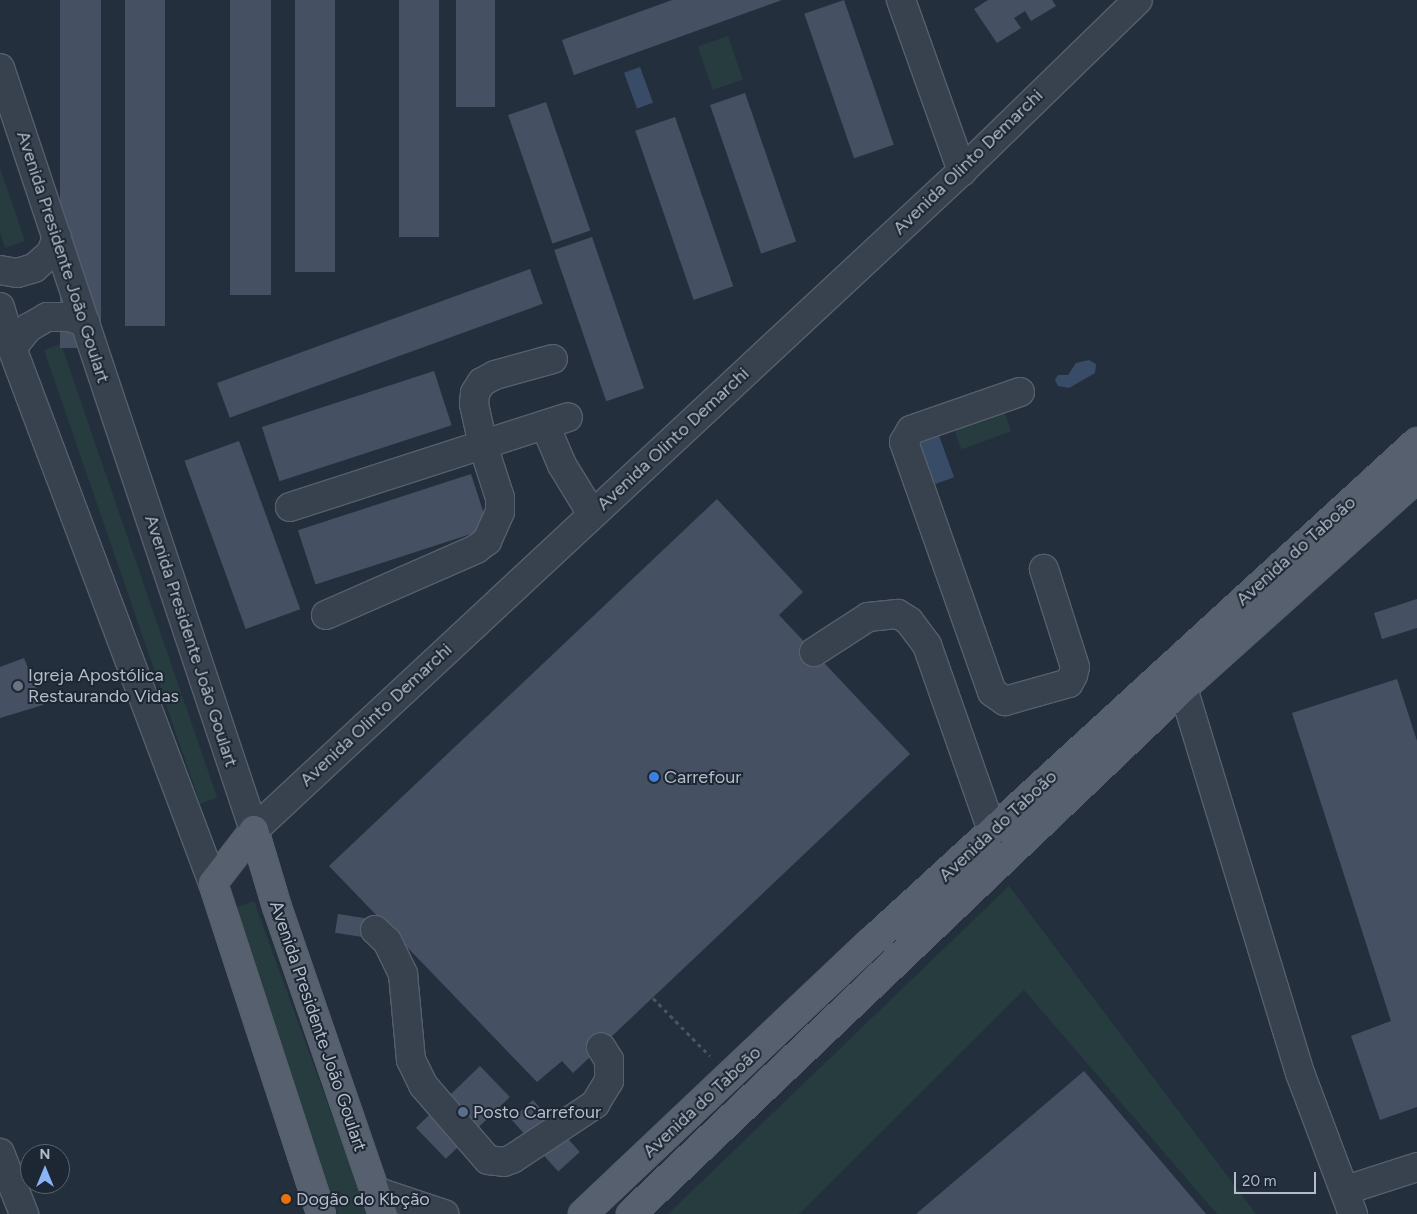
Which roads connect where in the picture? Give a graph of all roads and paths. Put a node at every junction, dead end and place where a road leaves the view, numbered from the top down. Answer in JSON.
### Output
{"nodes":[{"id":1,"x":901,"y":0,"type":"edge"},
{"id":2,"x":1138,"y":0,"type":"edge"},
{"id":3,"x":0,"y":68,"type":"edge"},
{"id":4,"x":962,"y":171,"type":"junction"},
{"id":5,"x":57,"y":236,"type":"junction"},
{"id":6,"x":0,"y":270,"type":"edge"},
{"id":7,"x":0,"y":307,"type":"edge"},
{"id":8,"x":85,"y":322,"type":"junction"},
{"id":9,"x":12,"y":348,"type":"junction"},
{"id":10,"x":553,"y":359,"type":"dead end"},
{"id":11,"x":1020,"y":392,"type":"dead end"},
{"id":12,"x":1417,"y":442,"type":"edge"},
{"id":13,"x":483,"y":445,"type":"junction"},
{"id":14,"x":1417,"y":478,"type":"edge"},
{"id":15,"x":290,"y":507,"type":"dead end"},
{"id":16,"x":592,"y":514,"type":"junction"},
{"id":17,"x":1044,"y":569,"type":"dead end"},
{"id":18,"x":326,"y":615,"type":"dead end"},
{"id":19,"x":814,"y":652,"type":"dead end"},
{"id":20,"x":1183,"y":688,"type":"junction"},
{"id":21,"x":254,"y":830,"type":"junction"},
{"id":22,"x":992,"y":831,"type":"junction"},
{"id":23,"x":1009,"y":855,"type":"junction"},
{"id":24,"x":213,"y":884,"type":"junction"},
{"id":25,"x":375,"y":930,"type":"dead end"},
{"id":26,"x":653,"y":998,"type":"dead end"},
{"id":27,"x":601,"y":1047,"type":"dead end"},
{"id":28,"x":730,"y":1076,"type":"junction"},
{"id":29,"x":0,"y":1153,"type":"edge"},
{"id":30,"x":1417,"y":1167,"type":"edge"},
{"id":31,"x":1350,"y":1202,"type":"edge"},
{"id":32,"x":381,"y":1207,"type":"edge"},
{"id":33,"x":15,"y":1209,"type":"edge"},
{"id":34,"x":322,"y":1214,"type":"edge"},
{"id":35,"x":444,"y":1214,"type":"edge"},
{"id":36,"x":583,"y":1214,"type":"edge"},
{"id":37,"x":632,"y":1214,"type":"edge"}],
"edges":[{"from":1,"to":4,"type":"street"},
{"from":2,"to":4,"type":"street","name":"Avenida Olinto Demarchi"},
{"from":3,"to":5,"type":"street","name":"Avenida Presidente João Goulart"},
{"from":4,"to":16,"type":"street","name":"Avenida Olinto Demarchi"},
{"from":5,"to":6,"type":"street"},
{"from":5,"to":8,"type":"street","name":"Avenida Presidente João Goulart"},
{"from":7,"to":9,"type":"street"},
{"from":8,"to":9,"type":"street"},
{"from":8,"to":21,"type":"street","name":"Avenida Presidente João Goulart"},
{"from":9,"to":24,"type":"street"},
{"from":10,"to":13,"type":"street"},
{"from":11,"to":17,"type":"street"},
{"from":12,"to":22,"type":"main road","name":"Avenida do Taboão"},
{"from":13,"to":15,"type":"street"},
{"from":13,"to":16,"type":"street"},
{"from":13,"to":18,"type":"street"},
{"from":14,"to":20,"type":"main road","name":"Avenida do Taboão"},
{"from":16,"to":21,"type":"street","name":"Avenida Olinto Demarchi"},
{"from":19,"to":22,"type":"street"},
{"from":20,"to":23,"type":"main road","name":"Avenida do Taboão"},
{"from":20,"to":31,"type":"street"},
{"from":21,"to":24,"type":"main road","name":"Avenida Olinto Demarchi"},
{"from":21,"to":32,"type":"main road","name":"Avenida Presidente João Goulart"},
{"from":22,"to":23,"type":"street"},
{"from":22,"to":28,"type":"main road","name":"Avenida do Taboão"},
{"from":23,"to":37,"type":"main road","name":"Avenida do Taboão"},
{"from":24,"to":34,"type":"main road"},
{"from":25,"to":27,"type":"street"},
{"from":26,"to":28,"type":"path"},
{"from":28,"to":36,"type":"main road","name":"Avenida do Taboão"},
{"from":29,"to":33,"type":"street"},
{"from":30,"to":31,"type":"street"},
{"from":32,"to":35,"type":"street"}]}
